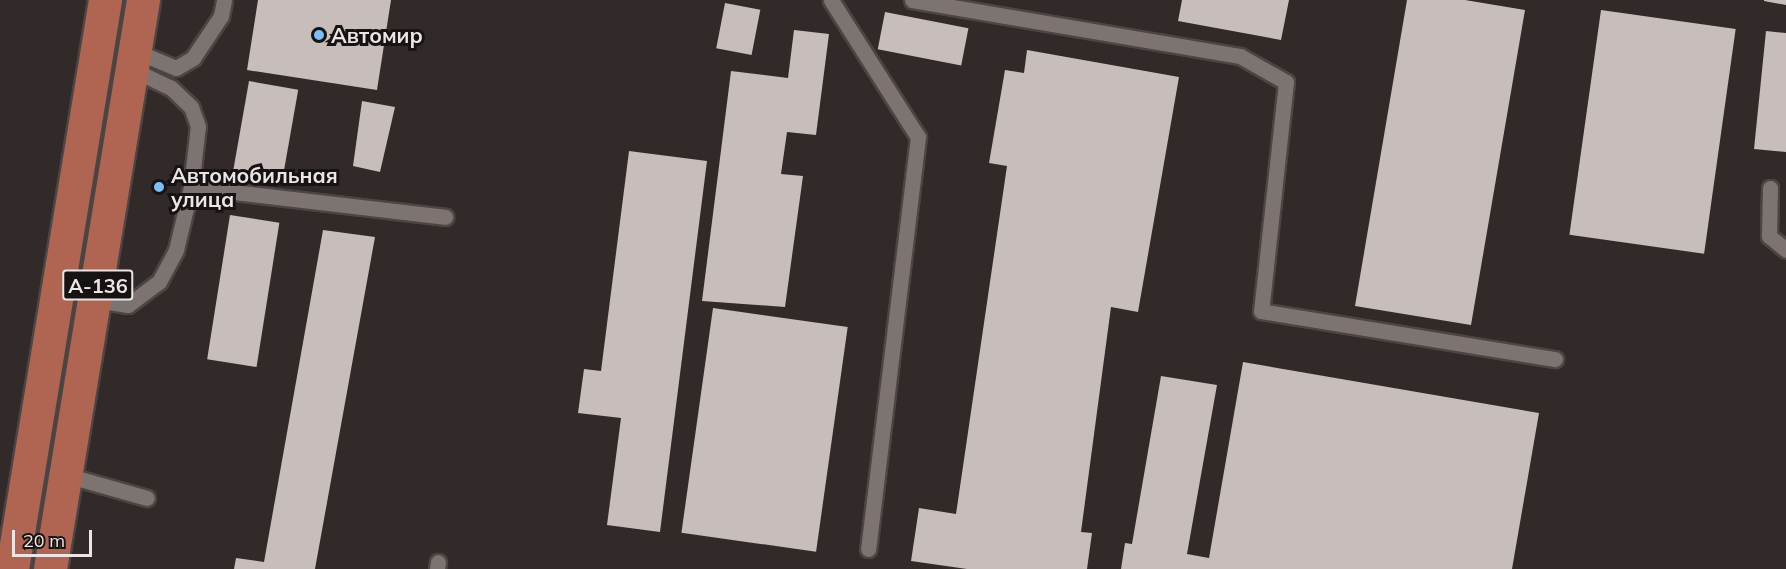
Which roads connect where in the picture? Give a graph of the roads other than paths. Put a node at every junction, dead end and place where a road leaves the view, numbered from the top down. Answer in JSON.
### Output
{"nodes":[{"id":1,"x":105,"y":0,"type":"edge"},
{"id":2,"x":143,"y":0,"type":"edge"},
{"id":3,"x":224,"y":0,"type":"edge"},
{"id":4,"x":831,"y":0,"type":"edge"},
{"id":5,"x":912,"y":0,"type":"edge"},
{"id":6,"x":134,"y":60,"type":"junction"},
{"id":7,"x":176,"y":68,"type":"junction"},
{"id":8,"x":171,"y":88,"type":"junction"},
{"id":9,"x":191,"y":187,"type":"junction"},
{"id":10,"x":1770,"y":188,"type":"dead end"},
{"id":11,"x":445,"y":217,"type":"dead end"},
{"id":12,"x":1786,"y":250,"type":"edge"},
{"id":13,"x":96,"y":300,"type":"junction"},
{"id":14,"x":1555,"y":359,"type":"dead end"},
{"id":15,"x":66,"y":475,"type":"junction"},
{"id":16,"x":147,"y":498,"type":"dead end"},
{"id":17,"x":868,"y":549,"type":"dead end"},
{"id":18,"x":12,"y":569,"type":"edge"},
{"id":19,"x":50,"y":569,"type":"edge"}],
"edges":[{"from":1,"to":18,"type":"main road","number":"А-136"},
{"from":2,"to":6,"type":"main road","number":"А-136"},
{"from":3,"to":7,"type":"lane"},
{"from":4,"to":17,"type":"lane"},
{"from":5,"to":14,"type":"lane"},
{"from":6,"to":7,"type":"lane"},
{"from":6,"to":8,"type":"lane"},
{"from":6,"to":13,"type":"main road","number":"А-136"},
{"from":7,"to":8,"type":"lane"},
{"from":8,"to":9,"type":"lane"},
{"from":9,"to":11,"type":"lane"},
{"from":9,"to":13,"type":"lane"},
{"from":10,"to":12,"type":"lane"},
{"from":13,"to":15,"type":"main road","number":"А-136"},
{"from":15,"to":16,"type":"lane"},
{"from":15,"to":19,"type":"main road","number":"А-136"}]}
